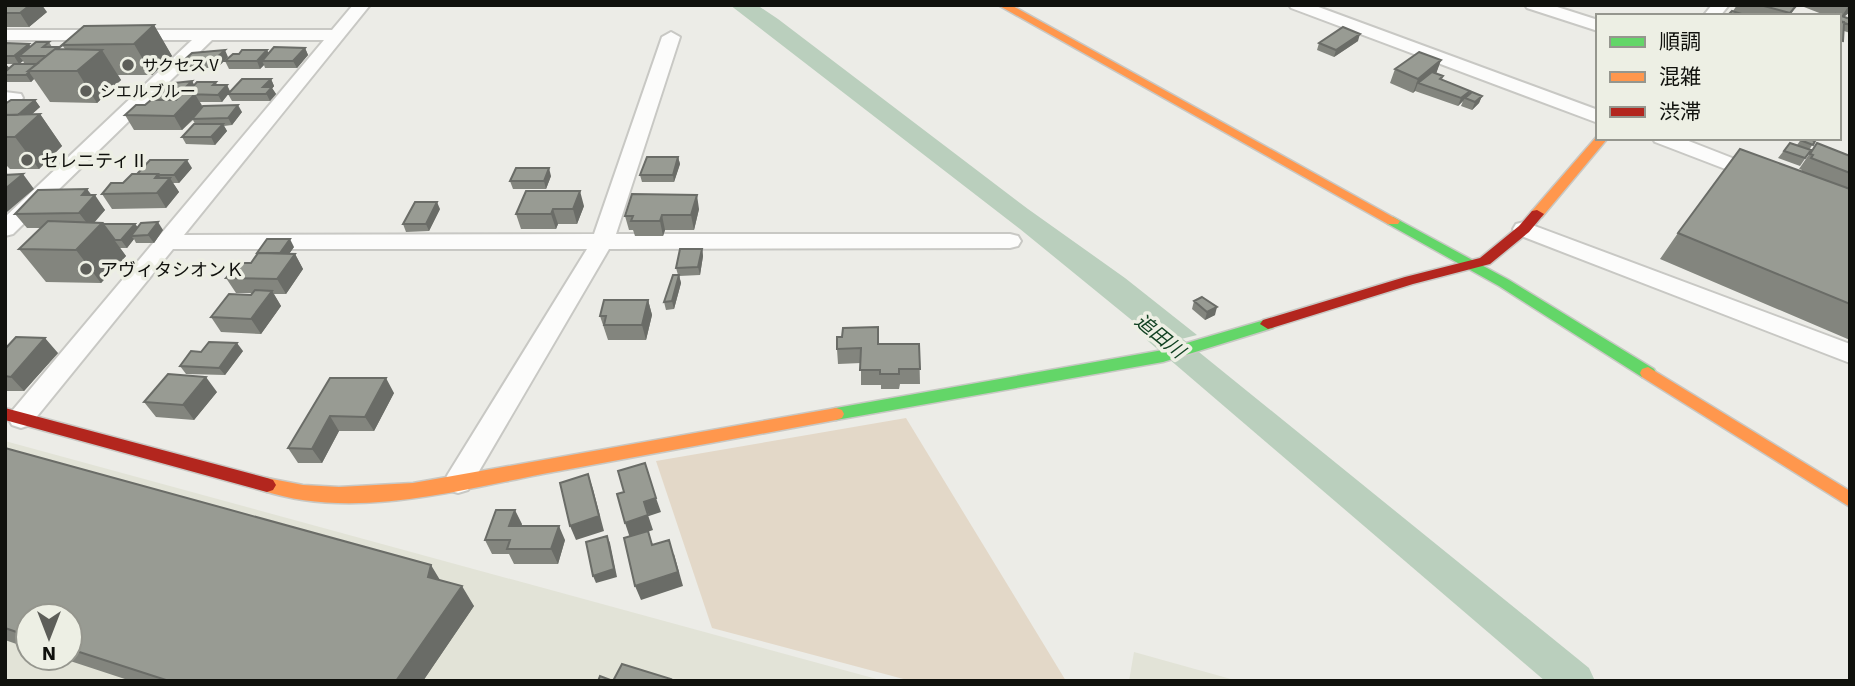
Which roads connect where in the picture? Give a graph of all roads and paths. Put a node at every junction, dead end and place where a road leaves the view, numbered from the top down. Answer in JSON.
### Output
{"nodes":[{"id":1,"x":362,"y":5,"type":"edge"},
{"id":2,"x":1003,"y":5,"type":"edge"},
{"id":3,"x":1297,"y":5,"type":"edge"},
{"id":4,"x":1534,"y":5,"type":"edge"},
{"id":5,"x":1596,"y":25,"type":"edge"},
{"id":6,"x":5,"y":35,"type":"edge"},
{"id":7,"x":207,"y":35,"type":"junction"},
{"id":8,"x":337,"y":35,"type":"junction"},
{"id":9,"x":671,"y":37,"type":"dead end"},
{"id":10,"x":5,"y":98,"type":"edge"},
{"id":11,"x":5,"y":105,"type":"edge"},
{"id":12,"x":1596,"y":116,"type":"edge"},
{"id":13,"x":1600,"y":140,"type":"edge"},
{"id":14,"x":1667,"y":140,"type":"edge"},
{"id":15,"x":1774,"y":181,"type":"edge"},
{"id":16,"x":8,"y":225,"type":"edge"},
{"id":17,"x":1524,"y":229,"type":"junction"},
{"id":18,"x":168,"y":242,"type":"junction"},
{"id":19,"x":602,"y":242,"type":"junction"},
{"id":20,"x":1010,"y":242,"type":"dead end"},
{"id":21,"x":1472,"y":266,"type":"junction"},
{"id":22,"x":1850,"y":354,"type":"edge"},
{"id":23,"x":13,"y":416,"type":"edge"},
{"id":24,"x":458,"y":482,"type":"junction"},
{"id":25,"x":1850,"y":500,"type":"edge"}],
"edges":[{"from":1,"to":8,"type":"street"},
{"from":2,"to":21,"type":"street"},
{"from":3,"to":12,"type":"street"},
{"from":4,"to":5,"type":"street"},
{"from":6,"to":7,"type":"street"},
{"from":7,"to":8,"type":"street"},
{"from":7,"to":16,"type":"street"},
{"from":8,"to":18,"type":"street"},
{"from":9,"to":19,"type":"street"},
{"from":10,"to":11,"type":"street"},
{"from":13,"to":17,"type":"street"},
{"from":14,"to":15,"type":"street"},
{"from":17,"to":21,"type":"street"},
{"from":17,"to":22,"type":"street"},
{"from":18,"to":19,"type":"street"},
{"from":18,"to":23,"type":"street"},
{"from":19,"to":20,"type":"street"},
{"from":19,"to":24,"type":"street"},
{"from":21,"to":24,"type":"street"},
{"from":21,"to":25,"type":"street"},
{"from":23,"to":24,"type":"street"}]}
